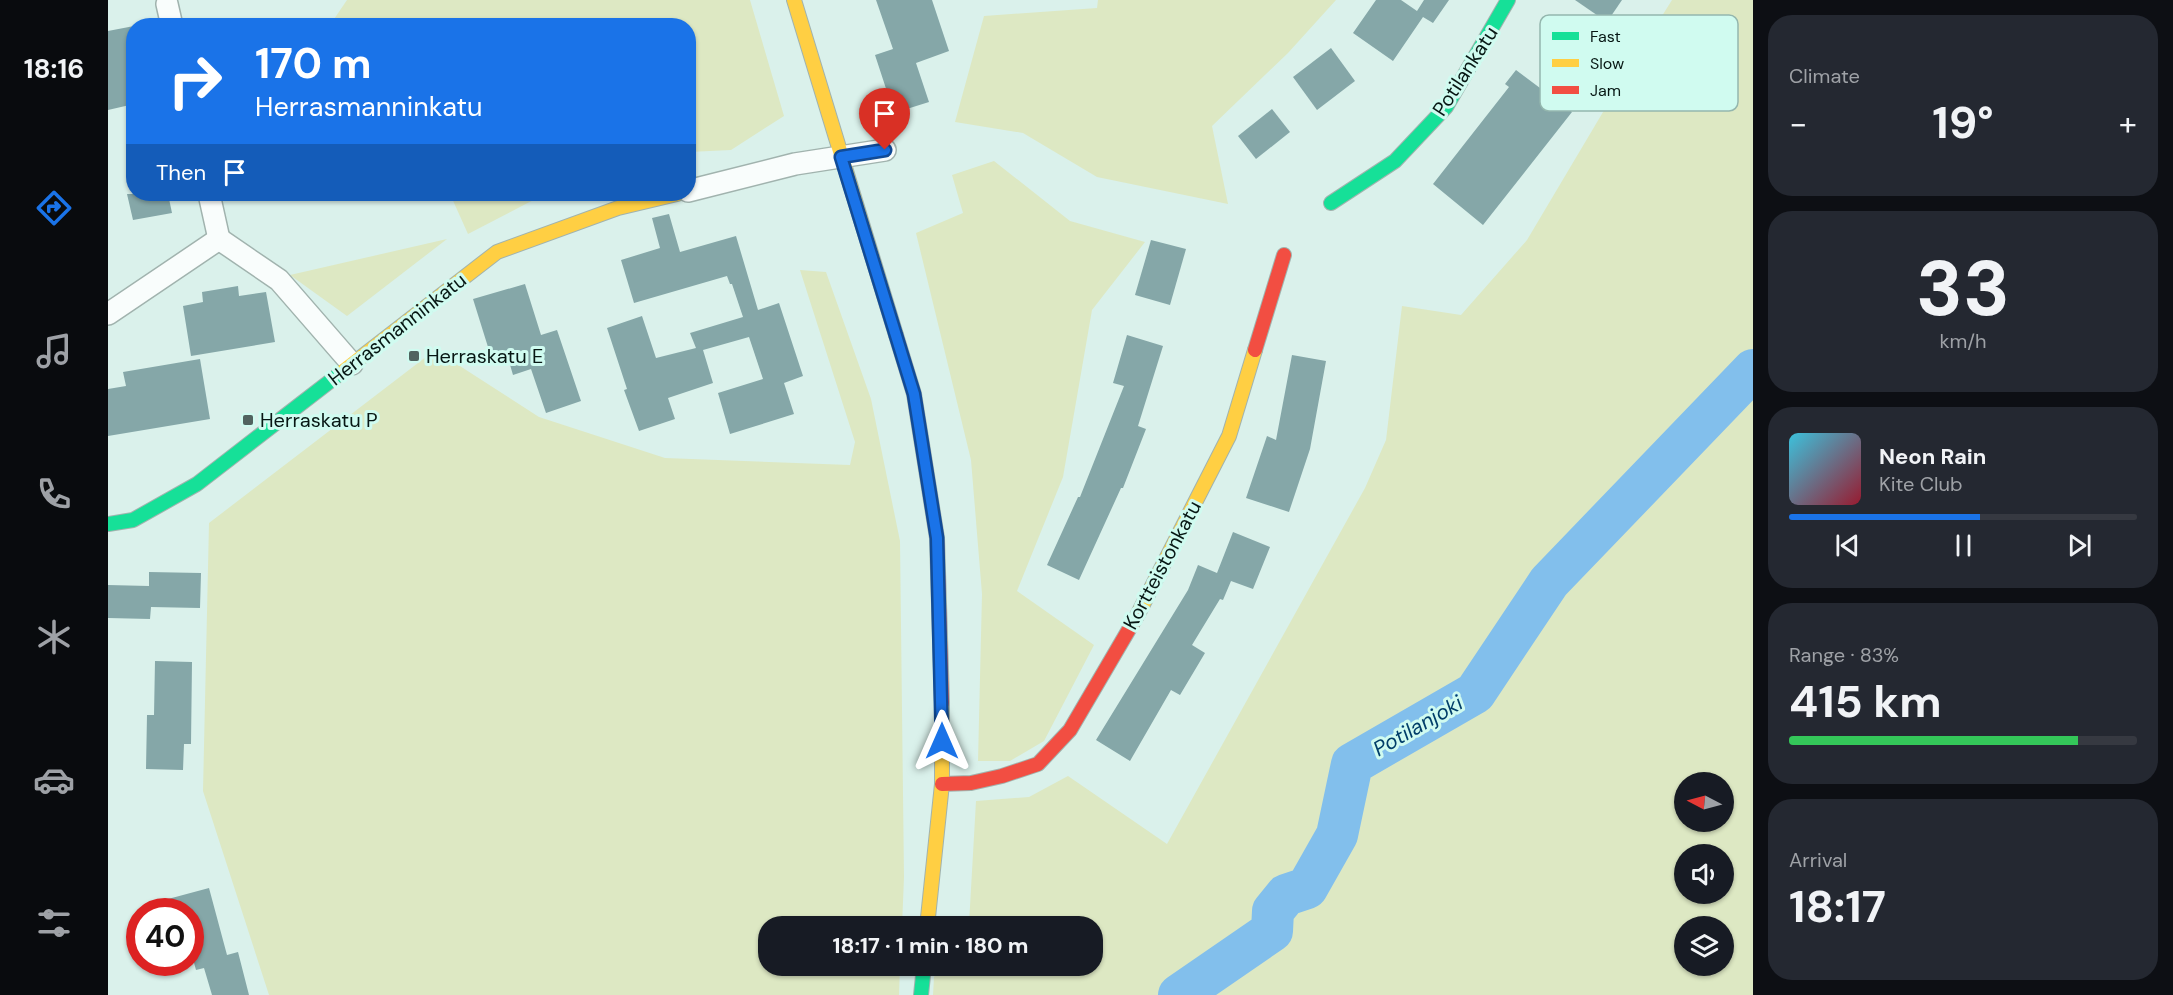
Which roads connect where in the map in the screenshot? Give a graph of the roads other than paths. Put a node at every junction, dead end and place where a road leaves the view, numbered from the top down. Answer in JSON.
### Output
{"nodes":[{"id":1,"x":794,"y":0,"type":"edge"},
{"id":2,"x":1508,"y":0,"type":"edge"},
{"id":3,"x":168,"y":4,"type":"dead end"},
{"id":4,"x":171,"y":18,"type":"edge"},
{"id":5,"x":885,"y":150,"type":"dead end"},
{"id":6,"x":841,"y":157,"type":"junction"},
{"id":7,"x":696,"y":189,"type":"edge"},
{"id":8,"x":211,"y":201,"type":"edge"},
{"id":9,"x":648,"y":201,"type":"edge"},
{"id":10,"x":1331,"y":203,"type":"dead end"},
{"id":11,"x":219,"y":238,"type":"junction"},
{"id":12,"x":1284,"y":255,"type":"dead end"},
{"id":13,"x":108,"y":314,"type":"edge"},
{"id":14,"x":352,"y":364,"type":"junction"},
{"id":15,"x":108,"y":524,"type":"edge"},
{"id":16,"x":942,"y":784,"type":"junction"},
{"id":17,"x":928,"y":916,"type":"edge"},
{"id":18,"x":923,"y":976,"type":"edge"},
{"id":19,"x":921,"y":995,"type":"edge"}],
"edges":[{"from":1,"to":6,"type":"street"},
{"from":2,"to":10,"type":"street","name":"Potilankatu"},
{"from":3,"to":4,"type":"street"},
{"from":5,"to":6,"type":"street"},
{"from":6,"to":7,"type":"street"},
{"from":6,"to":16,"type":"street"},
{"from":8,"to":11,"type":"street"},
{"from":9,"to":14,"type":"street","name":"Herrasmanninkatu"},
{"from":11,"to":13,"type":"street"},
{"from":11,"to":14,"type":"street"},
{"from":12,"to":16,"type":"street","name":"Kortteistonkatu"},
{"from":14,"to":15,"type":"street","name":"Herrasmanninkatu"},
{"from":16,"to":17,"type":"street"},
{"from":18,"to":19,"type":"street"}]}
